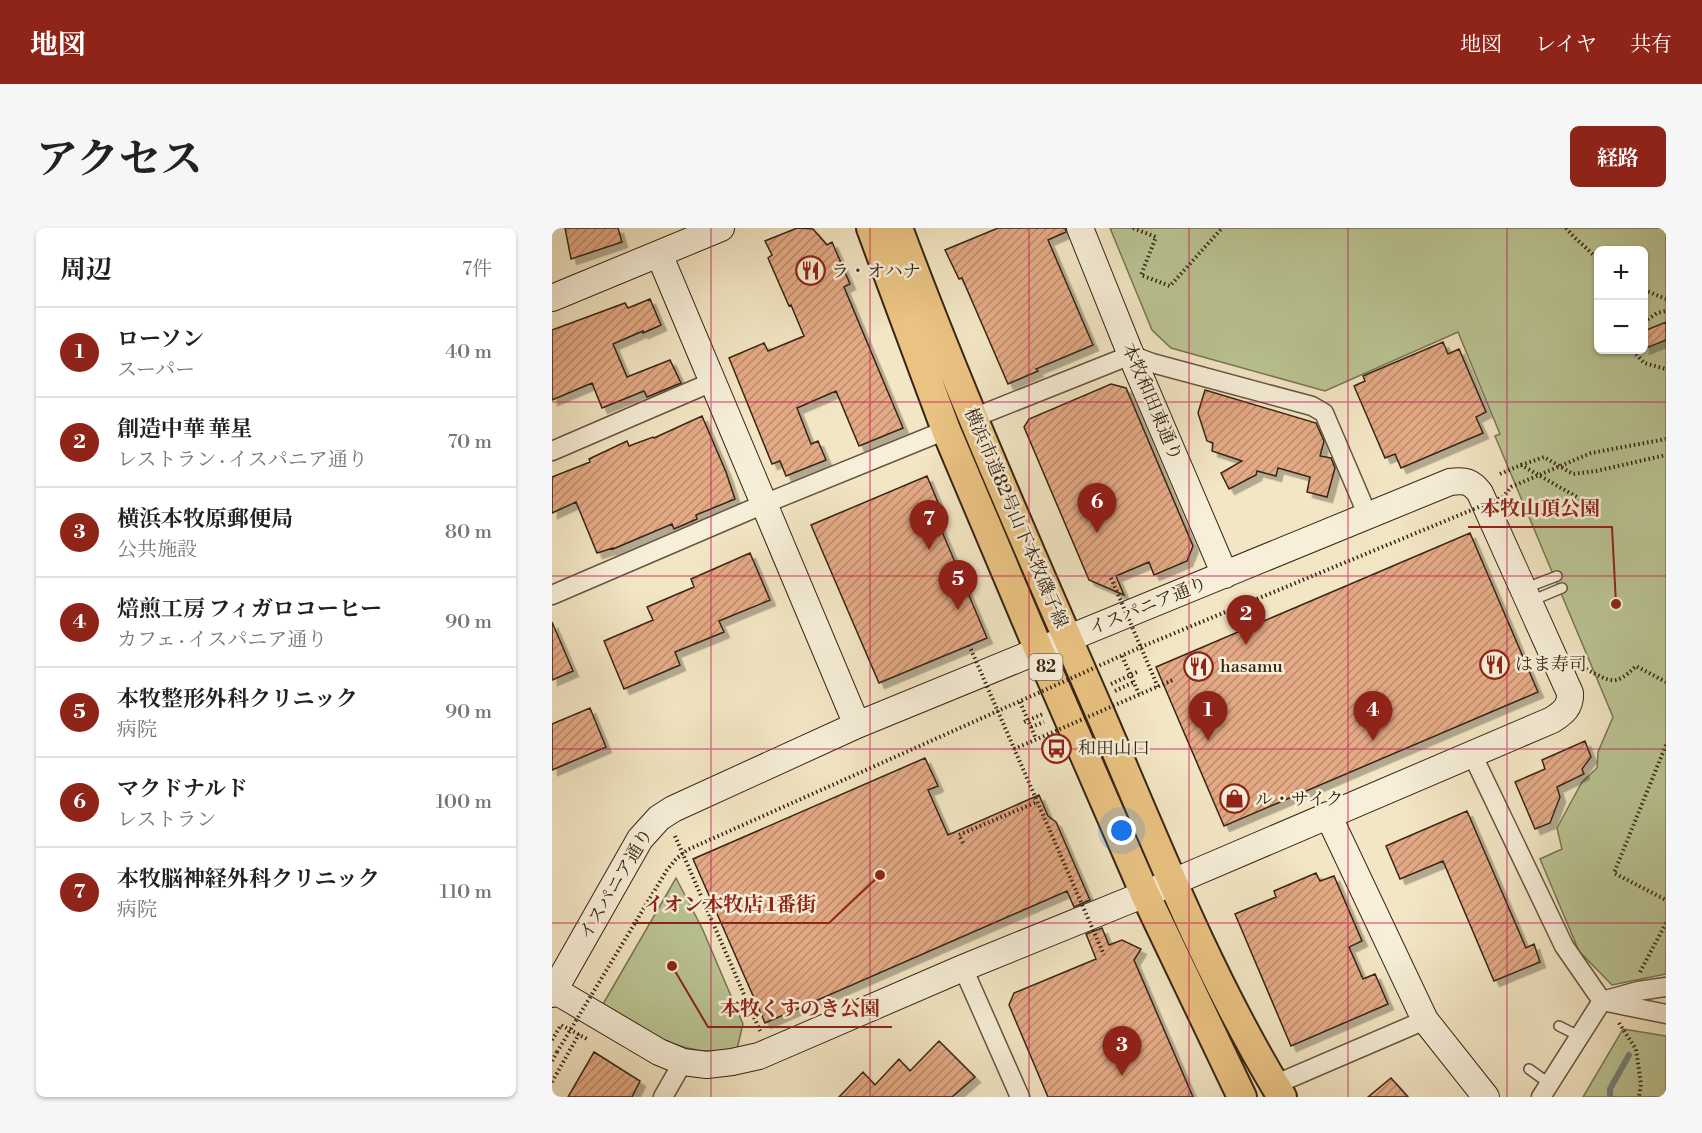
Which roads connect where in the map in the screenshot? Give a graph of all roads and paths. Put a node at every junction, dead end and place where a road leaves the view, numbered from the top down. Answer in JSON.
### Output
{"nodes":[{"id":1,"x":721,"y":228,"type":"edge"},
{"id":2,"x":872,"y":228,"type":"edge"},
{"id":3,"x":898,"y":228,"type":"edge"},
{"id":4,"x":1080,"y":228,"type":"edge"},
{"id":5,"x":1133,"y":228,"type":"edge"},
{"id":6,"x":1222,"y":228,"type":"edge"},
{"id":7,"x":1566,"y":228,"type":"edge"},
{"id":8,"x":659,"y":254,"type":"junction"},
{"id":9,"x":1594,"y":255,"type":"edge"},
{"id":10,"x":1648,"y":292,"type":"edge"},
{"id":11,"x":552,"y":298,"type":"edge"},
{"id":12,"x":1666,"y":299,"type":"edge"},
{"id":13,"x":1666,"y":311,"type":"edge"},
{"id":14,"x":1648,"y":319,"type":"edge"},
{"id":15,"x":1636,"y":354,"type":"edge"},
{"id":16,"x":1131,"y":355,"type":"junction"},
{"id":17,"x":1665,"y":369,"type":"edge"},
{"id":18,"x":712,"y":382,"type":"junction"},
{"id":19,"x":973,"y":418,"type":"junction"},
{"id":20,"x":946,"y":430,"type":"junction"},
{"id":21,"x":1666,"y":439,"type":"edge"},
{"id":22,"x":552,"y":451,"type":"edge"},
{"id":23,"x":1666,"y":455,"type":"edge"},
{"id":24,"x":1521,"y":465,"type":"junction"},
{"id":25,"x":1500,"y":474,"type":"dead end"},
{"id":26,"x":1584,"y":501,"type":"dead end"},
{"id":27,"x":764,"y":504,"type":"junction"},
{"id":28,"x":1368,"y":516,"type":"junction"},
{"id":29,"x":1226,"y":575,"type":"junction"},
{"id":30,"x":1557,"y":576,"type":"dead end"},
{"id":31,"x":1111,"y":578,"type":"dead end"},
{"id":32,"x":1562,"y":588,"type":"dead end"},
{"id":33,"x":1527,"y":595,"type":"junction"},
{"id":34,"x":552,"y":596,"type":"edge"},
{"id":35,"x":1067,"y":639,"type":"junction"},
{"id":36,"x":969,"y":645,"type":"dead end"},
{"id":37,"x":1141,"y":647,"type":"junction"},
{"id":38,"x":1039,"y":650,"type":"junction"},
{"id":39,"x":1122,"y":656,"type":"junction"},
{"id":40,"x":1586,"y":669,"type":"dead end"},
{"id":41,"x":1137,"y":672,"type":"dead end"},
{"id":42,"x":1175,"y":679,"type":"dead end"},
{"id":43,"x":1134,"y":682,"type":"junction"},
{"id":44,"x":1666,"y":682,"type":"edge"},
{"id":45,"x":1158,"y":687,"type":"junction"},
{"id":46,"x":1139,"y":694,"type":"junction"},
{"id":47,"x":1020,"y":702,"type":"junction"},
{"id":48,"x":998,"y":712,"type":"junction"},
{"id":49,"x":1032,"y":718,"type":"dead end"},
{"id":50,"x":1024,"y":722,"type":"dead end"},
{"id":51,"x":857,"y":725,"type":"junction"},
{"id":52,"x":1036,"y":739,"type":"junction"},
{"id":53,"x":1666,"y":745,"type":"edge"},
{"id":54,"x":1014,"y":749,"type":"junction"},
{"id":55,"x":1472,"y":754,"type":"junction"},
{"id":56,"x":1037,"y":802,"type":"junction"},
{"id":57,"x":1328,"y":815,"type":"junction"},
{"id":58,"x":675,"y":836,"type":"dead end"},
{"id":59,"x":963,"y":843,"type":"dead end"},
{"id":60,"x":1172,"y":882,"type":"junction"},
{"id":61,"x":1145,"y":894,"type":"junction"},
{"id":62,"x":1666,"y":900,"type":"edge"},
{"id":63,"x":1666,"y":923,"type":"edge"},
{"id":64,"x":1104,"y":955,"type":"dead end"},
{"id":65,"x":963,"y":968,"type":"junction"},
{"id":66,"x":1637,"y":977,"type":"dead end"},
{"id":67,"x":1666,"y":987,"type":"edge"},
{"id":68,"x":553,"y":991,"type":"edge"},
{"id":69,"x":1602,"y":1001,"type":"junction"},
{"id":70,"x":1666,"y":1014,"type":"edge"},
{"id":71,"x":1425,"y":1020,"type":"junction"},
{"id":72,"x":1618,"y":1022,"type":"dead end"},
{"id":73,"x":1559,"y":1026,"type":"dead end"},
{"id":74,"x":760,"y":1032,"type":"dead end"},
{"id":75,"x":579,"y":1034,"type":"dead end"},
{"id":76,"x":1579,"y":1036,"type":"junction"},
{"id":77,"x":552,"y":1061,"type":"edge"},
{"id":78,"x":682,"y":1062,"type":"junction"},
{"id":79,"x":1529,"y":1069,"type":"dead end"},
{"id":80,"x":552,"y":1082,"type":"edge"},
{"id":81,"x":1545,"y":1090,"type":"edge"},
{"id":82,"x":1278,"y":1091,"type":"edge"},
{"id":83,"x":663,"y":1097,"type":"edge"},
{"id":84,"x":1020,"y":1097,"type":"edge"},
{"id":85,"x":1242,"y":1097,"type":"edge"},
{"id":86,"x":1486,"y":1097,"type":"edge"},
{"id":87,"x":1639,"y":1097,"type":"edge"}],
"edges":[{"from":1,"to":8,"type":"street"},
{"from":2,"to":20,"type":"main road","name":"横浜市道82号山下本牧磯子線","number":"82"},
{"from":3,"to":19,"type":"main road","name":"横浜市道82号山下本牧磯子線","number":"82"},
{"from":4,"to":16,"type":"street","name":"本牧和田東通り"},
{"from":5,"to":6,"type":"path"},
{"from":7,"to":9,"type":"path"},
{"from":8,"to":11,"type":"street"},
{"from":8,"to":18,"type":"street"},
{"from":10,"to":12,"type":"path"},
{"from":13,"to":14,"type":"path"},
{"from":15,"to":17,"type":"path"},
{"from":16,"to":19,"type":"street"},
{"from":16,"to":28,"type":"street"},
{"from":16,"to":29,"type":"street","name":"本牧和田東通り"},
{"from":18,"to":22,"type":"street"},
{"from":18,"to":27,"type":"street"},
{"from":19,"to":35,"type":"main road","name":"横浜市道82号山下本牧磯子線","number":"82"},
{"from":20,"to":27,"type":"street"},
{"from":20,"to":38,"type":"main road","name":"横浜市道82号山下本牧磯子線","number":"82"},
{"from":21,"to":37,"type":"path","bridge":true},
{"from":23,"to":24,"type":"path"},
{"from":24,"to":25,"type":"path"},
{"from":24,"to":26,"type":"path"},
{"from":27,"to":34,"type":"street"},
{"from":27,"to":51,"type":"street"},
{"from":28,"to":29,"type":"street","name":"イスパニア通り"},
{"from":28,"to":33,"type":"street","name":"イスパニア通り"},
{"from":29,"to":35,"type":"street","name":"イスパニア通り"},
{"from":30,"to":33,"type":"lane"},
{"from":31,"to":37,"type":"path","bridge":true},
{"from":32,"to":33,"type":"lane"},
{"from":33,"to":55,"type":"street","name":"イスパニア通り"},
{"from":35,"to":38,"type":"street","name":"イスパニア通り"},
{"from":35,"to":60,"type":"main road","name":"横浜市道82号山下本牧磯子線","number":"82"},
{"from":36,"to":48,"type":"path","bridge":true},
{"from":37,"to":39,"type":"path","bridge":true},
{"from":37,"to":45,"type":"path","bridge":true},
{"from":38,"to":51,"type":"street","name":"イスパニア通り"},
{"from":38,"to":61,"type":"main road","name":"横浜市道82号山下本牧磯子線","number":"82"},
{"from":39,"to":43,"type":"path","bridge":true},
{"from":39,"to":47,"type":"path","bridge":true},
{"from":40,"to":44,"type":"path"},
{"from":41,"to":43,"type":"path"},
{"from":42,"to":45,"type":"path","bridge":true},
{"from":43,"to":46,"type":"path","bridge":true},
{"from":45,"to":46,"type":"path","bridge":true},
{"from":46,"to":52,"type":"path","bridge":true},
{"from":47,"to":48,"type":"path","bridge":true},
{"from":47,"to":52,"type":"path","bridge":true},
{"from":48,"to":54,"type":"path","bridge":true},
{"from":48,"to":77,"type":"path","bridge":true},
{"from":49,"to":50,"type":"path"},
{"from":51,"to":68,"type":"street","name":"イスパニア通り"},
{"from":52,"to":54,"type":"path","bridge":true},
{"from":53,"to":62,"type":"path"},
{"from":54,"to":56,"type":"path","bridge":true},
{"from":55,"to":57,"type":"street"},
{"from":55,"to":69,"type":"street"},
{"from":56,"to":59,"type":"path"},
{"from":56,"to":64,"type":"path","bridge":true},
{"from":57,"to":60,"type":"street"},
{"from":57,"to":71,"type":"street"},
{"from":58,"to":74,"type":"path"},
{"from":60,"to":61,"type":"street"},
{"from":60,"to":82,"type":"main road","name":"横浜市道82号山下本牧磯子線","number":"82"},
{"from":61,"to":65,"type":"street"},
{"from":61,"to":85,"type":"main road","name":"横浜市道82号山下本牧磯子線","number":"82"},
{"from":63,"to":66,"type":"path"},
{"from":65,"to":78,"type":"street"},
{"from":65,"to":84,"type":"street"},
{"from":67,"to":69,"type":"street"},
{"from":68,"to":78,"type":"street"},
{"from":69,"to":70,"type":"street"},
{"from":69,"to":76,"type":"street"},
{"from":71,"to":82,"type":"street"},
{"from":71,"to":86,"type":"street"},
{"from":72,"to":87,"type":"path"},
{"from":73,"to":76,"type":"lane"},
{"from":75,"to":80,"type":"path"},
{"from":76,"to":81,"type":"street"},
{"from":78,"to":83,"type":"street"},
{"from":79,"to":81,"type":"lane"}]}
